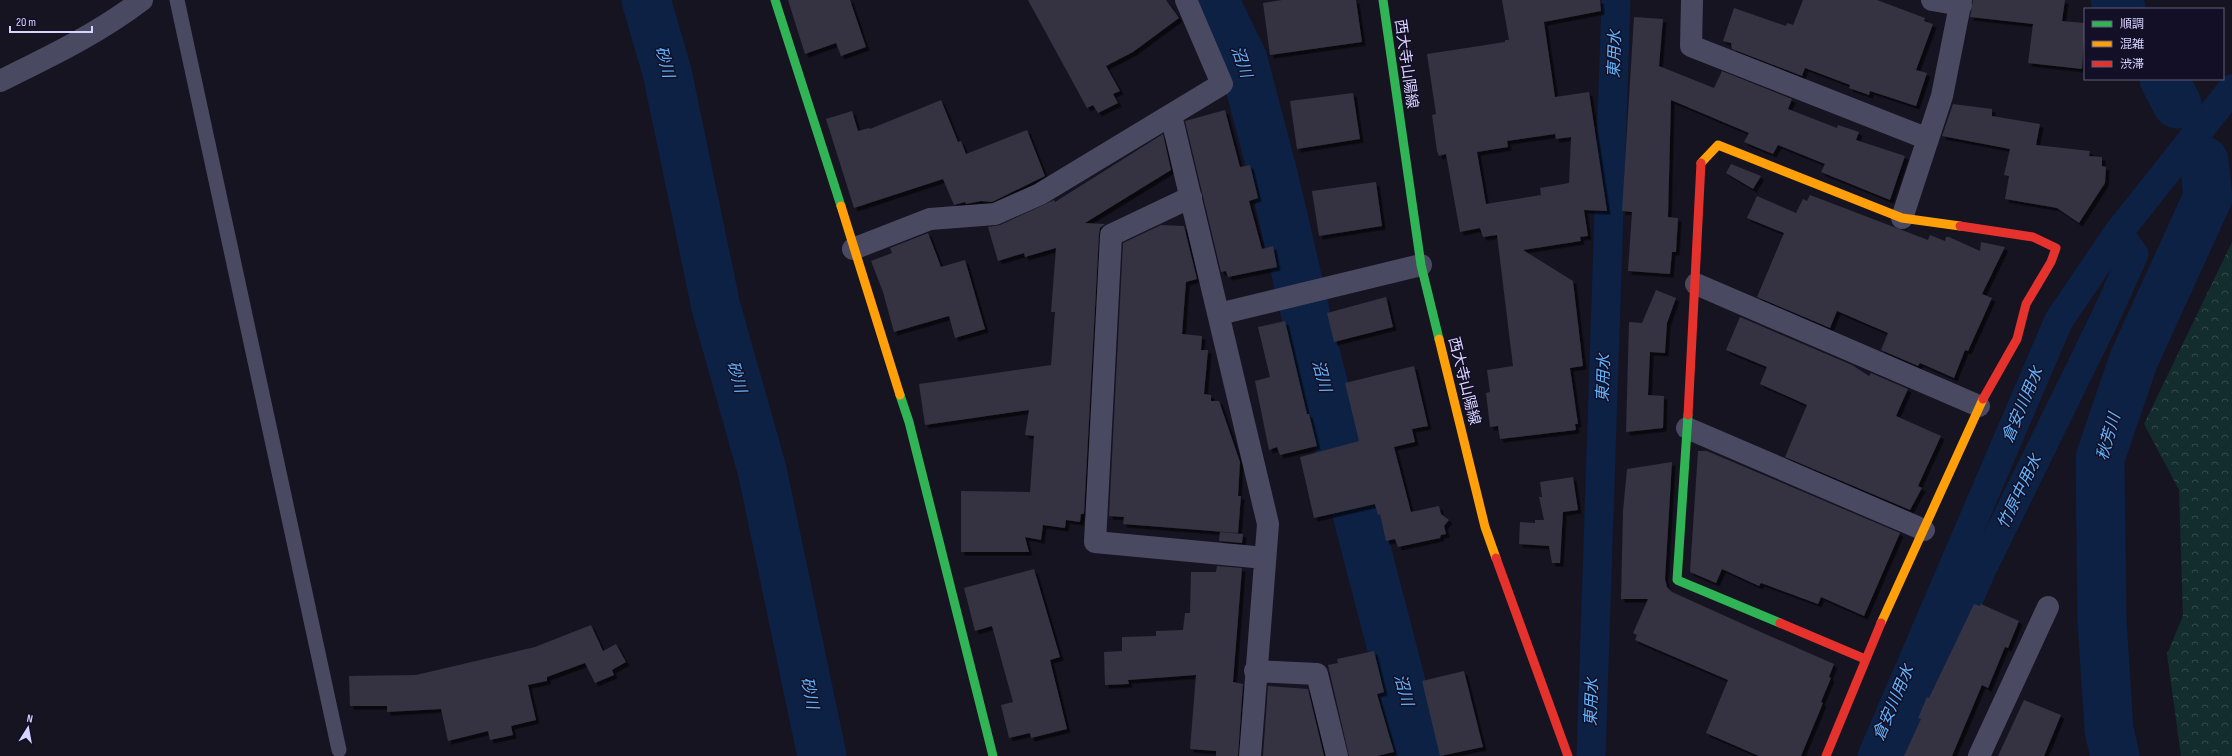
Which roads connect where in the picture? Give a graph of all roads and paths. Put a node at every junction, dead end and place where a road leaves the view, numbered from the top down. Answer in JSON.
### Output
{"nodes":[{"id":1,"x":142,"y":0,"type":"edge"},
{"id":2,"x":177,"y":0,"type":"edge"},
{"id":3,"x":775,"y":0,"type":"edge"},
{"id":4,"x":1383,"y":0,"type":"edge"},
{"id":5,"x":1692,"y":0,"type":"edge"},
{"id":6,"x":1932,"y":0,"type":"edge"},
{"id":7,"x":1190,"y":1,"type":"edge"},
{"id":8,"x":1961,"y":2,"type":"edge"},
{"id":9,"x":0,"y":81,"type":"edge"},
{"id":10,"x":1171,"y":115,"type":"junction"},
{"id":11,"x":1928,"y":139,"type":"junction"},
{"id":12,"x":1191,"y":198,"type":"junction"},
{"id":13,"x":1902,"y":218,"type":"junction"},
{"id":14,"x":853,"y":249,"type":"junction"},
{"id":15,"x":1421,"y":265,"type":"junction"},
{"id":16,"x":1696,"y":284,"type":"junction"},
{"id":17,"x":1219,"y":314,"type":"junction"},
{"id":18,"x":1979,"y":406,"type":"junction"},
{"id":19,"x":1687,"y":428,"type":"junction"},
{"id":20,"x":1924,"y":530,"type":"junction"},
{"id":21,"x":1265,"y":558,"type":"junction"},
{"id":22,"x":2048,"y":606,"type":"dead end"},
{"id":23,"x":1865,"y":659,"type":"junction"},
{"id":24,"x":1255,"y":671,"type":"junction"},
{"id":25,"x":338,"y":750,"type":"dead end"},
{"id":26,"x":993,"y":756,"type":"edge"},
{"id":27,"x":1250,"y":756,"type":"edge"},
{"id":28,"x":1337,"y":756,"type":"edge"},
{"id":29,"x":1568,"y":756,"type":"edge"},
{"id":30,"x":1826,"y":756,"type":"edge"},
{"id":31,"x":1979,"y":756,"type":"edge"}],
"edges":[{"from":1,"to":9,"type":"street"},
{"from":2,"to":25,"type":"lane"},
{"from":3,"to":14,"type":"street"},
{"from":4,"to":15,"type":"street","name":"西大寺山陽線"},
{"from":5,"to":11,"type":"street"},
{"from":6,"to":8,"type":"street"},
{"from":7,"to":10,"type":"street"},
{"from":8,"to":11,"type":"street"},
{"from":10,"to":12,"type":"street"},
{"from":10,"to":14,"type":"street"},
{"from":11,"to":13,"type":"street"},
{"from":12,"to":17,"type":"street"},
{"from":12,"to":21,"type":"street"},
{"from":13,"to":16,"type":"street"},
{"from":13,"to":18,"type":"street"},
{"from":14,"to":26,"type":"street"},
{"from":15,"to":17,"type":"street"},
{"from":15,"to":29,"type":"street","name":"西大寺山陽線"},
{"from":16,"to":18,"type":"street"},
{"from":16,"to":19,"type":"street"},
{"from":17,"to":21,"type":"street"},
{"from":18,"to":20,"type":"street"},
{"from":19,"to":20,"type":"street"},
{"from":19,"to":23,"type":"street"},
{"from":20,"to":23,"type":"street"},
{"from":21,"to":24,"type":"street"},
{"from":22,"to":31,"type":"street"},
{"from":23,"to":30,"type":"street"},
{"from":24,"to":27,"type":"street"},
{"from":24,"to":28,"type":"street"}]}
